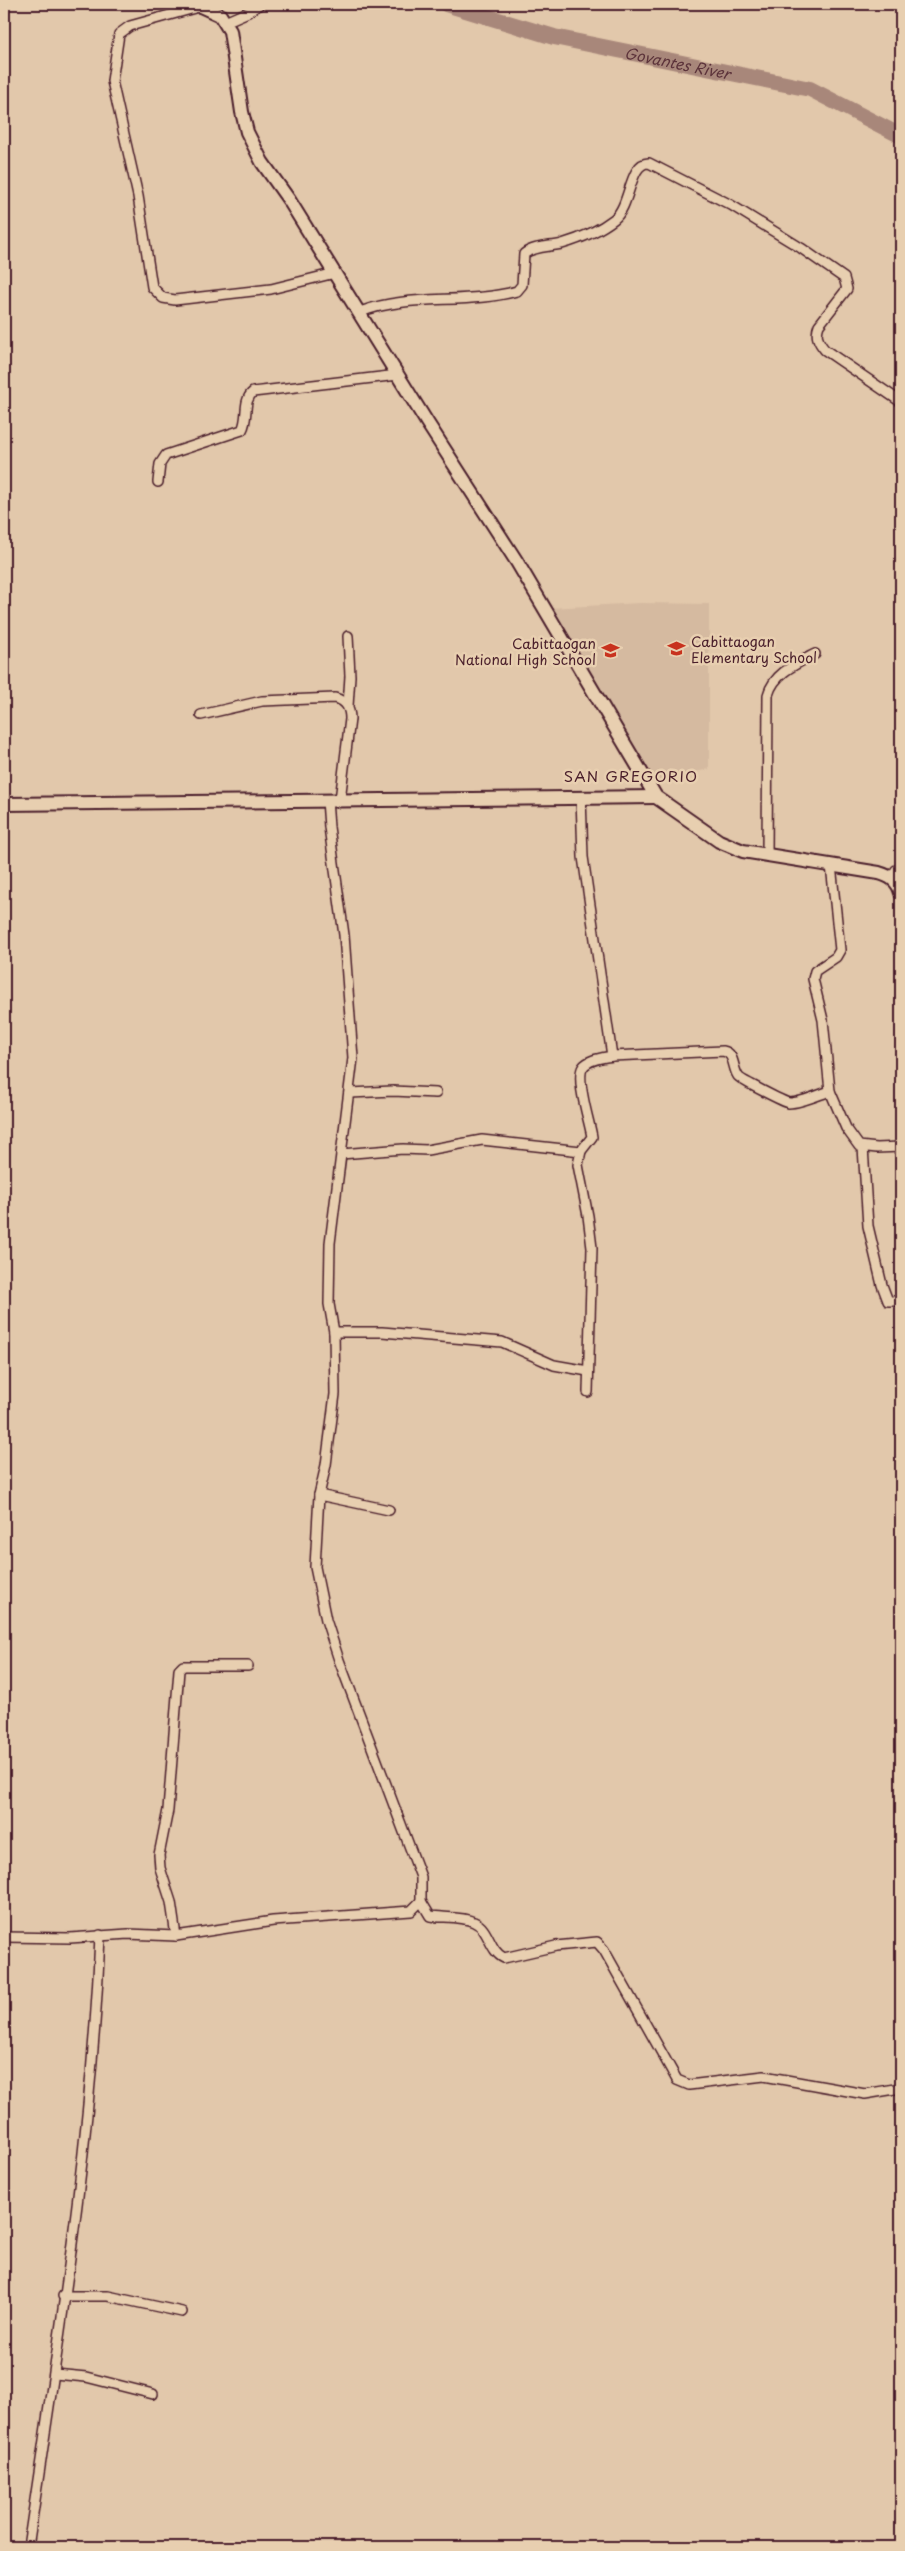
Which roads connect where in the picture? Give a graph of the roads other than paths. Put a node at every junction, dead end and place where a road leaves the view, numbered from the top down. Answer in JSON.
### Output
{"nodes":[{"id":1,"x":260,"y":4,"type":"edge"},
{"id":2,"x":199,"y":5,"type":"edge"},
{"id":3,"x":225,"y":22,"type":"junction"},
{"id":4,"x":335,"y":273,"type":"junction"},
{"id":5,"x":360,"y":312,"type":"junction"},
{"id":6,"x":398,"y":375,"type":"junction"},
{"id":7,"x":901,"y":402,"type":"edge"},
{"id":8,"x":158,"y":482,"type":"dead end"},
{"id":9,"x":348,"y":636,"type":"dead end"},
{"id":10,"x":815,"y":654,"type":"dead end"},
{"id":11,"x":348,"y":706,"type":"junction"},
{"id":12,"x":201,"y":715,"type":"dead end"},
{"id":13,"x":581,"y":797,"type":"junction"},
{"id":14,"x":656,"y":797,"type":"junction"},
{"id":15,"x":333,"y":800,"type":"junction"},
{"id":16,"x":4,"y":804,"type":"edge"},
{"id":17,"x":767,"y":856,"type":"junction"},
{"id":18,"x":831,"y":865,"type":"junction"},
{"id":19,"x":901,"y":868,"type":"edge"},
{"id":20,"x":891,"y":878,"type":"junction"},
{"id":21,"x":901,"y":892,"type":"edge"},
{"id":22,"x":612,"y":1056,"type":"junction"},
{"id":23,"x":830,"y":1091,"type":"junction"},
{"id":24,"x":350,"y":1093,"type":"junction"},
{"id":25,"x":436,"y":1093,"type":"dead end"},
{"id":26,"x":863,"y":1147,"type":"junction"},
{"id":27,"x":901,"y":1147,"type":"edge"},
{"id":28,"x":581,"y":1151,"type":"junction"},
{"id":29,"x":341,"y":1154,"type":"junction"},
{"id":30,"x":901,"y":1301,"type":"edge"},
{"id":31,"x":334,"y":1332,"type":"junction"},
{"id":32,"x":588,"y":1371,"type":"junction"},
{"id":33,"x":588,"y":1392,"type":"dead end"},
{"id":34,"x":319,"y":1495,"type":"junction"},
{"id":35,"x":389,"y":1510,"type":"dead end"},
{"id":36,"x":248,"y":1666,"type":"dead end"},
{"id":37,"x":421,"y":1901,"type":"junction"},
{"id":38,"x":100,"y":1935,"type":"junction"},
{"id":39,"x":176,"y":1936,"type":"junction"},
{"id":40,"x":4,"y":1937,"type":"edge"},
{"id":41,"x":901,"y":2088,"type":"edge"},
{"id":42,"x":63,"y":2296,"type":"junction"},
{"id":43,"x":182,"y":2312,"type":"dead end"},
{"id":44,"x":55,"y":2374,"type":"junction"},
{"id":45,"x":153,"y":2394,"type":"dead end"},
{"id":46,"x":28,"y":2547,"type":"edge"}],
"edges":[{"from":1,"to":3,"type":"street"},
{"from":2,"to":3,"type":"street"},
{"from":2,"to":4,"type":"street"},
{"from":3,"to":4,"type":"street"},
{"from":4,"to":5,"type":"street"},
{"from":5,"to":6,"type":"street"},
{"from":5,"to":7,"type":"street"},
{"from":6,"to":8,"type":"street"},
{"from":6,"to":14,"type":"street"},
{"from":9,"to":11,"type":"street"},
{"from":10,"to":17,"type":"street"},
{"from":11,"to":12,"type":"street"},
{"from":11,"to":15,"type":"street"},
{"from":13,"to":14,"type":"street"},
{"from":13,"to":15,"type":"street"},
{"from":13,"to":22,"type":"street"},
{"from":14,"to":17,"type":"street"},
{"from":15,"to":16,"type":"street"},
{"from":15,"to":24,"type":"street"},
{"from":17,"to":18,"type":"street"},
{"from":18,"to":20,"type":"street"},
{"from":18,"to":23,"type":"street"},
{"from":19,"to":20,"type":"street"},
{"from":20,"to":21,"type":"street"},
{"from":22,"to":23,"type":"street"},
{"from":22,"to":28,"type":"street"},
{"from":23,"to":26,"type":"street"},
{"from":24,"to":25,"type":"street"},
{"from":24,"to":29,"type":"street"},
{"from":26,"to":27,"type":"street"},
{"from":26,"to":30,"type":"street"},
{"from":28,"to":29,"type":"street"},
{"from":28,"to":32,"type":"street"},
{"from":29,"to":31,"type":"street"},
{"from":31,"to":32,"type":"street"},
{"from":31,"to":34,"type":"street"},
{"from":32,"to":33,"type":"street"},
{"from":34,"to":35,"type":"street"},
{"from":34,"to":37,"type":"street"},
{"from":36,"to":39,"type":"street"},
{"from":37,"to":39,"type":"street"},
{"from":37,"to":41,"type":"street"},
{"from":38,"to":39,"type":"street"},
{"from":38,"to":40,"type":"street"},
{"from":38,"to":42,"type":"street"},
{"from":42,"to":43,"type":"street"},
{"from":42,"to":44,"type":"street"},
{"from":44,"to":45,"type":"street"},
{"from":44,"to":46,"type":"street"}]}
